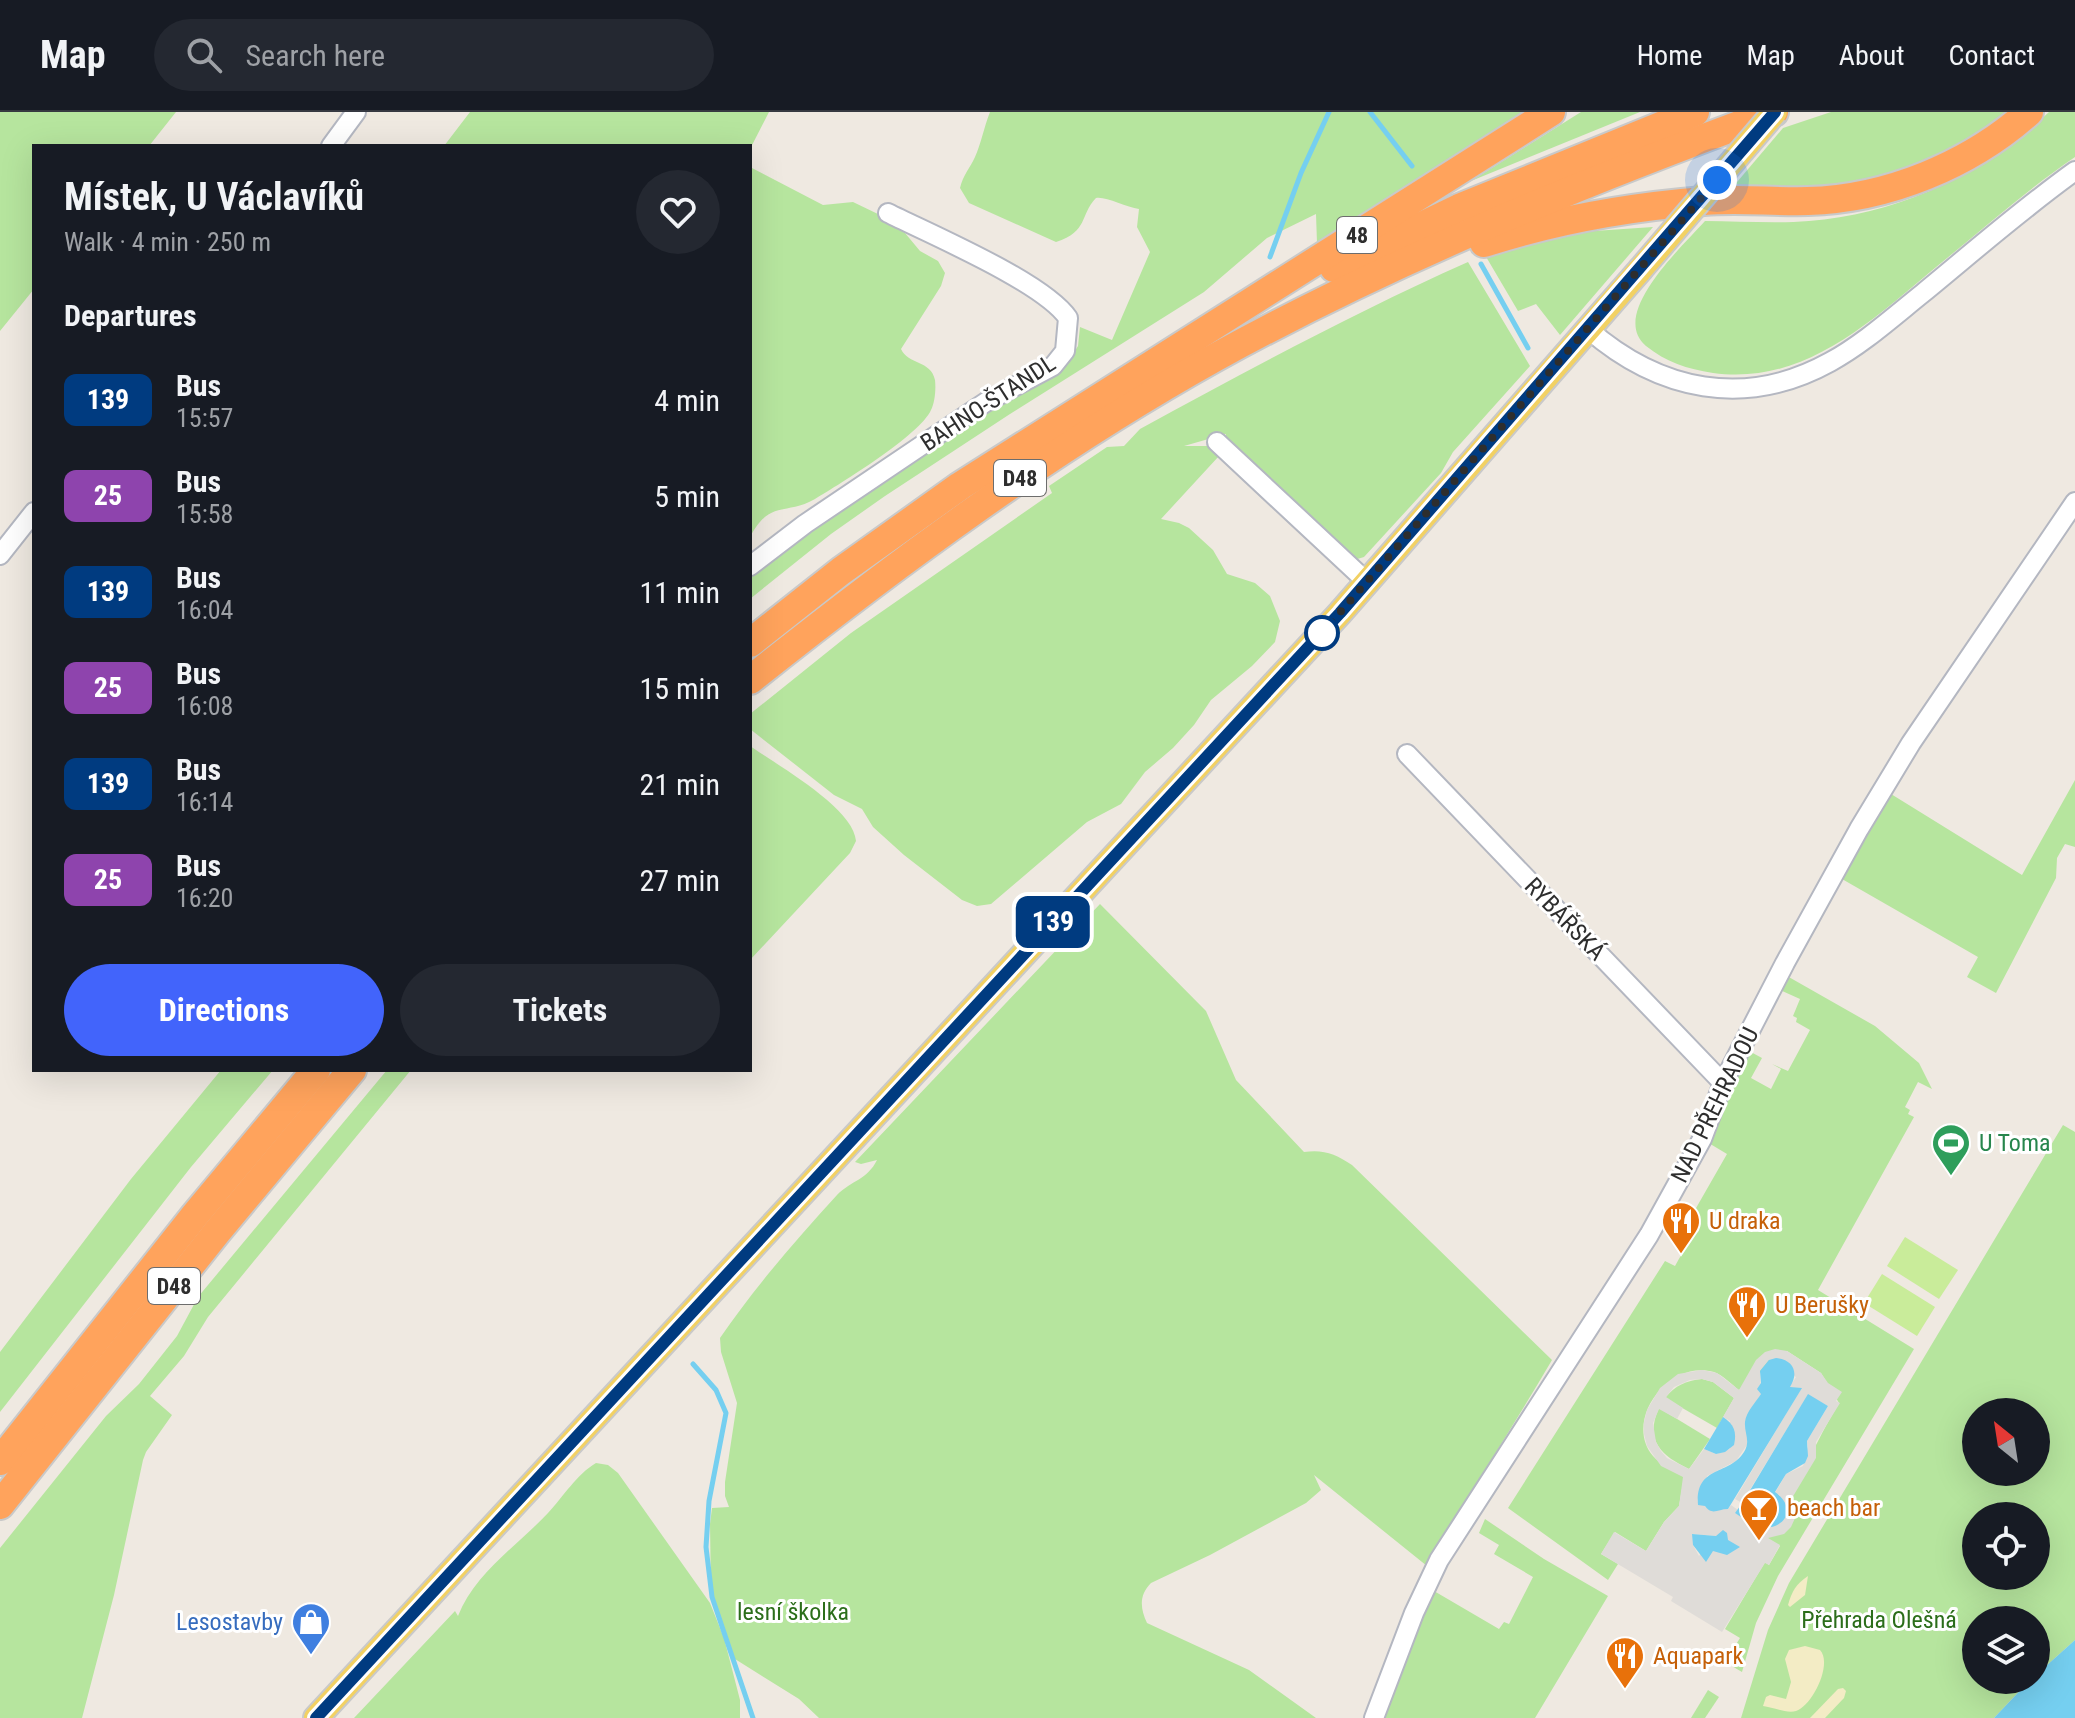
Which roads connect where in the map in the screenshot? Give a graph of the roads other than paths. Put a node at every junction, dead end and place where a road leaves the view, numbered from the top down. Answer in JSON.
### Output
{"nodes":[{"id":1,"x":356,"y":112,"type":"edge"},
{"id":2,"x":1551,"y":112,"type":"edge"},
{"id":3,"x":1695,"y":112,"type":"edge"},
{"id":4,"x":1775,"y":112,"type":"edge"},
{"id":5,"x":2029,"y":112,"type":"edge"},
{"id":6,"x":332,"y":144,"type":"edge"},
{"id":7,"x":2075,"y":171,"type":"edge"},
{"id":8,"x":888,"y":213,"type":"dead end"},
{"id":9,"x":1311,"y":308,"type":"junction"},
{"id":10,"x":1588,"y":329,"type":"junction"},
{"id":11,"x":1164,"y":358,"type":"junction"},
{"id":12,"x":1217,"y":442,"type":"dead end"},
{"id":13,"x":2075,"y":502,"type":"edge"},
{"id":14,"x":32,"y":515,"type":"edge"},
{"id":15,"x":0,"y":555,"type":"edge"},
{"id":16,"x":752,"y":564,"type":"edge"},
{"id":17,"x":1367,"y":582,"type":"junction"},
{"id":18,"x":752,"y":641,"type":"edge"},
{"id":19,"x":752,"y":678,"type":"edge"},
{"id":20,"x":1407,"y":754,"type":"dead end"},
{"id":21,"x":314,"y":1072,"type":"edge"},
{"id":22,"x":350,"y":1072,"type":"edge"},
{"id":23,"x":1723,"y":1083,"type":"junction"},
{"id":24,"x":0,"y":1461,"type":"edge"},
{"id":25,"x":0,"y":1505,"type":"edge"},
{"id":26,"x":316,"y":1718,"type":"edge"},
{"id":27,"x":1374,"y":1718,"type":"edge"}],
"edges":[{"from":1,"to":6,"type":"street"},
{"from":2,"to":11,"type":"highway","number":"48"},
{"from":3,"to":11,"type":"highway","number":"D48"},
{"from":4,"to":9,"type":"highway","number":"D48"},
{"from":4,"to":10,"type":"main road","bridge":true},
{"from":5,"to":9,"type":"highway"},
{"from":7,"to":10,"type":"street"},
{"from":8,"to":16,"type":"street","name":"BAHNO-ŠTANDL"},
{"from":9,"to":19,"type":"highway","number":"D48"},
{"from":10,"to":17,"type":"main road"},
{"from":11,"to":18,"type":"highway","number":"D48"},
{"from":12,"to":17,"type":"street"},
{"from":13,"to":23,"type":"street","name":"NAD PŘEHRADOU"},
{"from":14,"to":15,"type":"street"},
{"from":17,"to":26,"type":"main road"},
{"from":20,"to":23,"type":"street","name":"RYBÁŘSKÁ"},
{"from":21,"to":24,"type":"highway","number":"D48"},
{"from":22,"to":25,"type":"highway","number":"D48"},
{"from":23,"to":27,"type":"street","name":"NAD PŘEHRADOU"}]}
